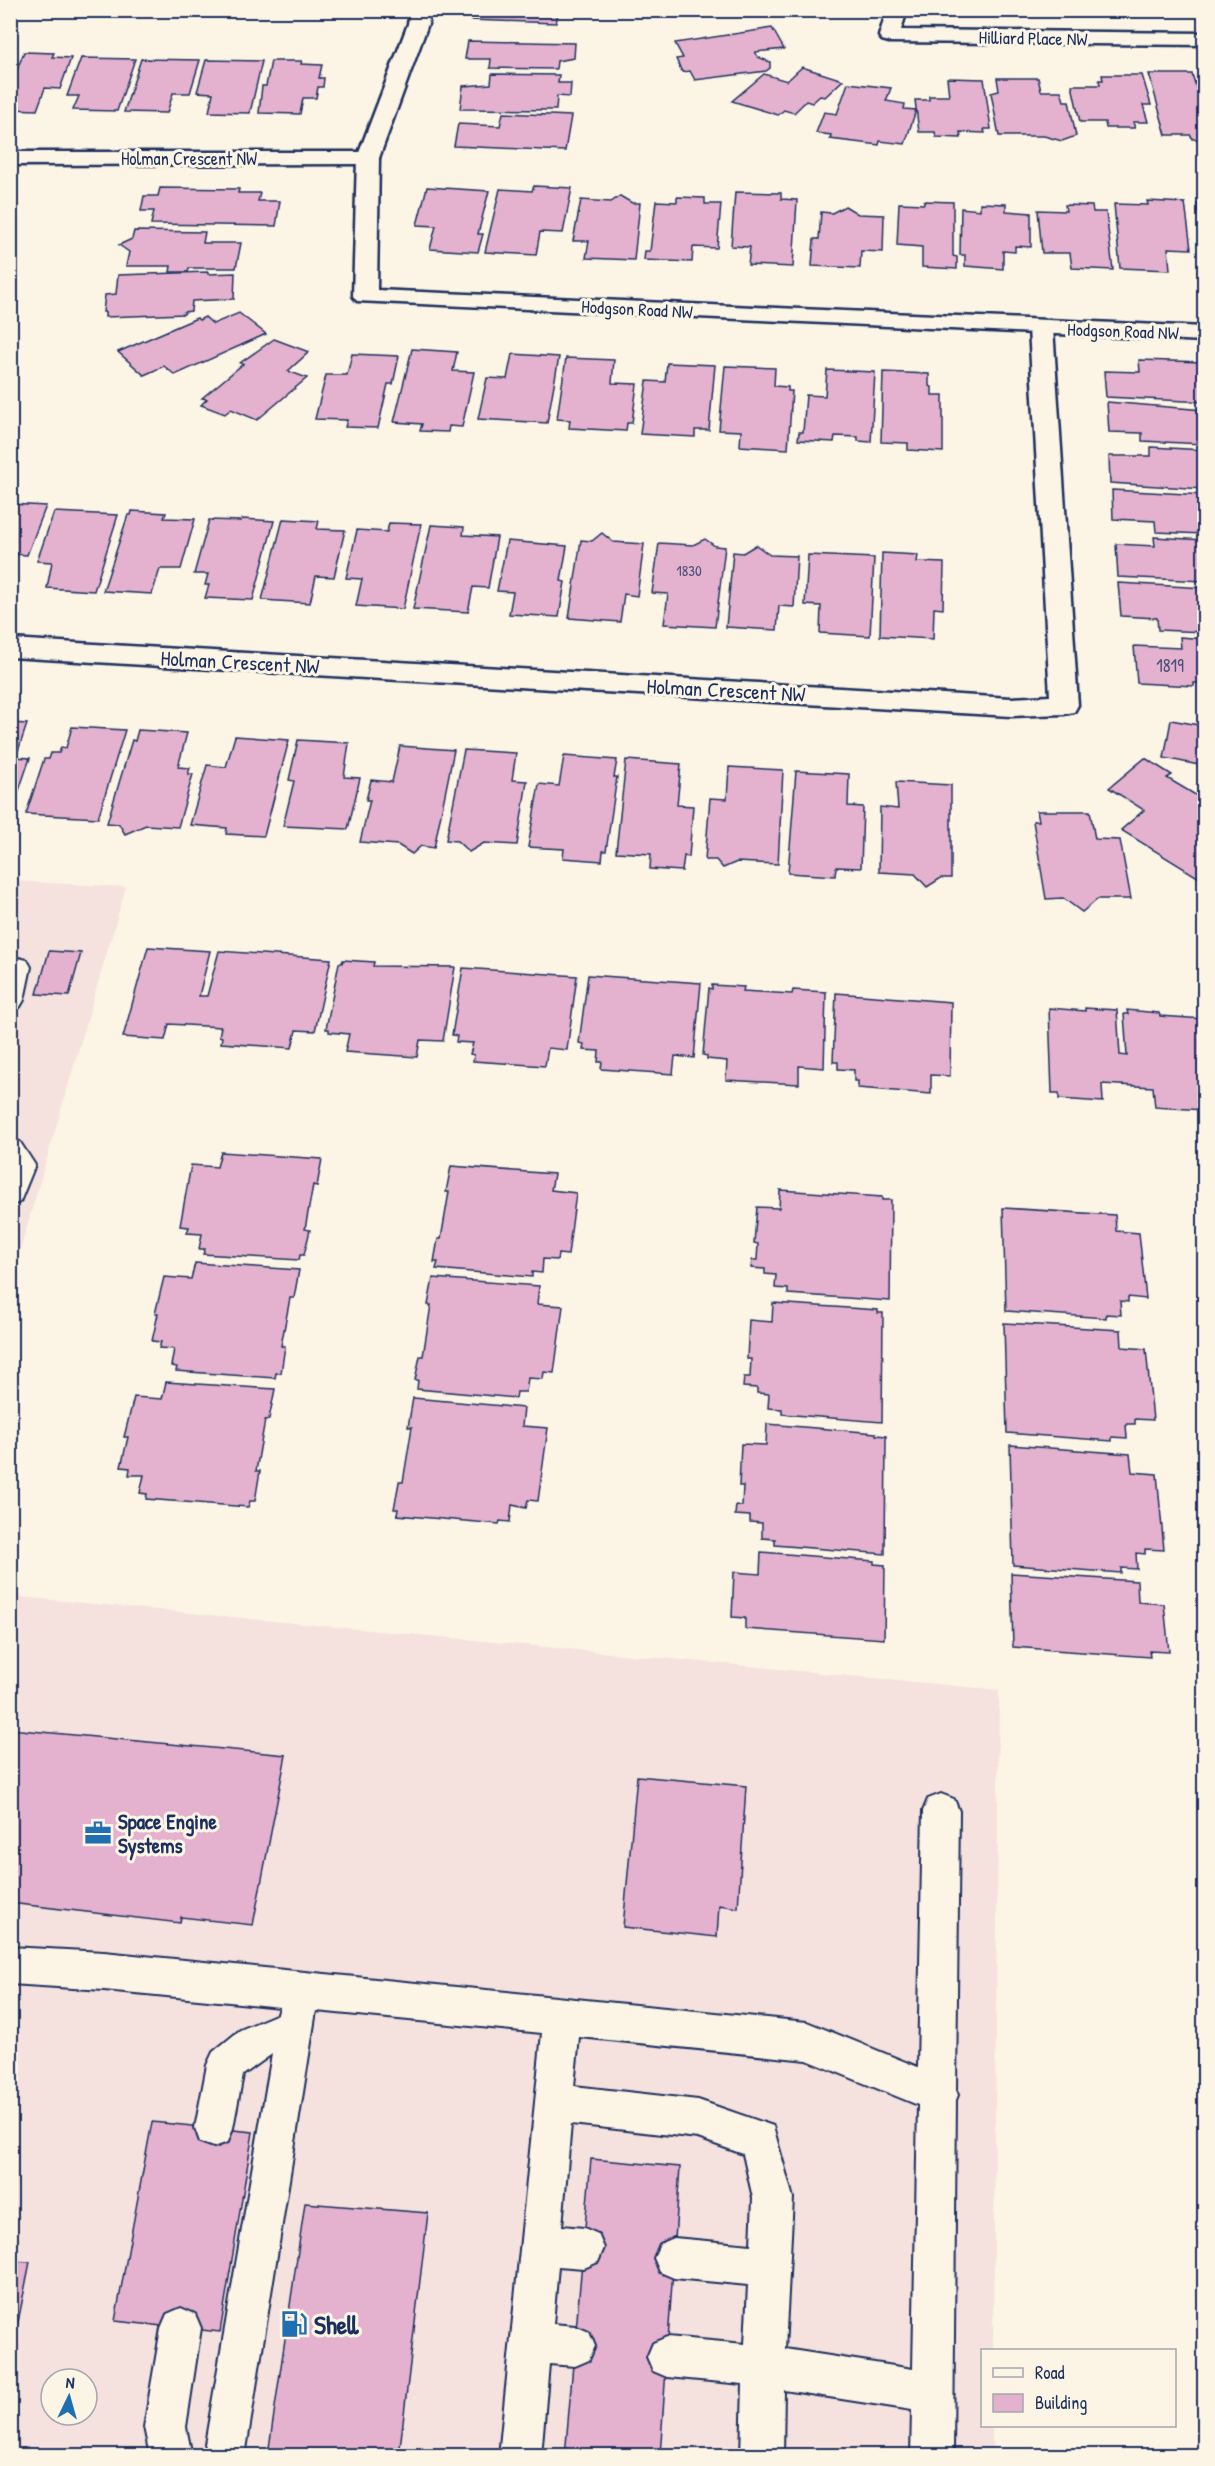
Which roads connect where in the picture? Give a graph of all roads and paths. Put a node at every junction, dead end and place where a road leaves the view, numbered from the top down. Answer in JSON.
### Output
{"nodes":[{"id":1,"x":420,"y":10,"type":"edge"},
{"id":2,"x":897,"y":10,"type":"edge"},
{"id":3,"x":1204,"y":39,"type":"edge"},
{"id":4,"x":368,"y":158,"type":"junction"},
{"id":5,"x":10,"y":159,"type":"edge"},
{"id":6,"x":1041,"y":328,"type":"junction"},
{"id":7,"x":1204,"y":334,"type":"edge"},
{"id":8,"x":10,"y":648,"type":"edge"},
{"id":9,"x":10,"y":966,"type":"edge"},
{"id":10,"x":10,"y":1000,"type":"edge"},
{"id":11,"x":10,"y":1150,"type":"edge"},
{"id":12,"x":10,"y":1194,"type":"edge"},
{"id":13,"x":941,"y":1811,"type":"dead end"},
{"id":14,"x":10,"y":1965,"type":"edge"},
{"id":15,"x":298,"y":2009,"type":"junction"},
{"id":16,"x":562,"y":2017,"type":"junction"},
{"id":17,"x":939,"y":2095,"type":"junction"},
{"id":18,"x":554,"y":2103,"type":"junction"},
{"id":19,"x":214,"y":2128,"type":"dead end"},
{"id":20,"x":540,"y":2244,"type":"junction"},
{"id":21,"x":584,"y":2248,"type":"dead end"},
{"id":22,"x":674,"y":2258,"type":"dead end"},
{"id":23,"x":769,"y":2267,"type":"junction"},
{"id":24,"x":181,"y":2328,"type":"dead end"},
{"id":25,"x":531,"y":2342,"type":"junction"},
{"id":26,"x":574,"y":2346,"type":"dead end"},
{"id":27,"x":667,"y":2357,"type":"dead end"},
{"id":28,"x":764,"y":2366,"type":"junction"},
{"id":29,"x":934,"y":2394,"type":"junction"},
{"id":30,"x":171,"y":2456,"type":"edge"},
{"id":31,"x":224,"y":2456,"type":"edge"},
{"id":32,"x":519,"y":2456,"type":"edge"},
{"id":33,"x":762,"y":2456,"type":"edge"},
{"id":34,"x":932,"y":2456,"type":"edge"}],
"edges":[{"from":1,"to":4,"type":"street","name":"Hodgson Road NW"},
{"from":2,"to":3,"type":"street","name":"Hilliard Place NW"},
{"from":4,"to":5,"type":"street","name":"Holman Crescent NW"},
{"from":4,"to":6,"type":"street","name":"Hodgson Road NW"},
{"from":6,"to":7,"type":"street","name":"Hodgson Road NW"},
{"from":6,"to":8,"type":"street","name":"Holman Crescent NW"},
{"from":9,"to":10,"type":"lane"},
{"from":11,"to":12,"type":"lane"},
{"from":13,"to":17,"type":"lane"},
{"from":14,"to":15,"type":"lane"},
{"from":15,"to":16,"type":"lane"},
{"from":15,"to":19,"type":"lane"},
{"from":15,"to":31,"type":"lane"},
{"from":16,"to":17,"type":"lane"},
{"from":16,"to":18,"type":"lane"},
{"from":17,"to":29,"type":"lane"},
{"from":18,"to":20,"type":"lane"},
{"from":18,"to":23,"type":"lane"},
{"from":20,"to":21,"type":"lane"},
{"from":20,"to":25,"type":"lane"},
{"from":22,"to":23,"type":"lane"},
{"from":23,"to":28,"type":"lane"},
{"from":24,"to":30,"type":"lane"},
{"from":25,"to":26,"type":"lane"},
{"from":25,"to":32,"type":"lane"},
{"from":27,"to":28,"type":"lane"},
{"from":28,"to":29,"type":"lane"},
{"from":28,"to":33,"type":"lane"},
{"from":29,"to":34,"type":"lane"}]}
